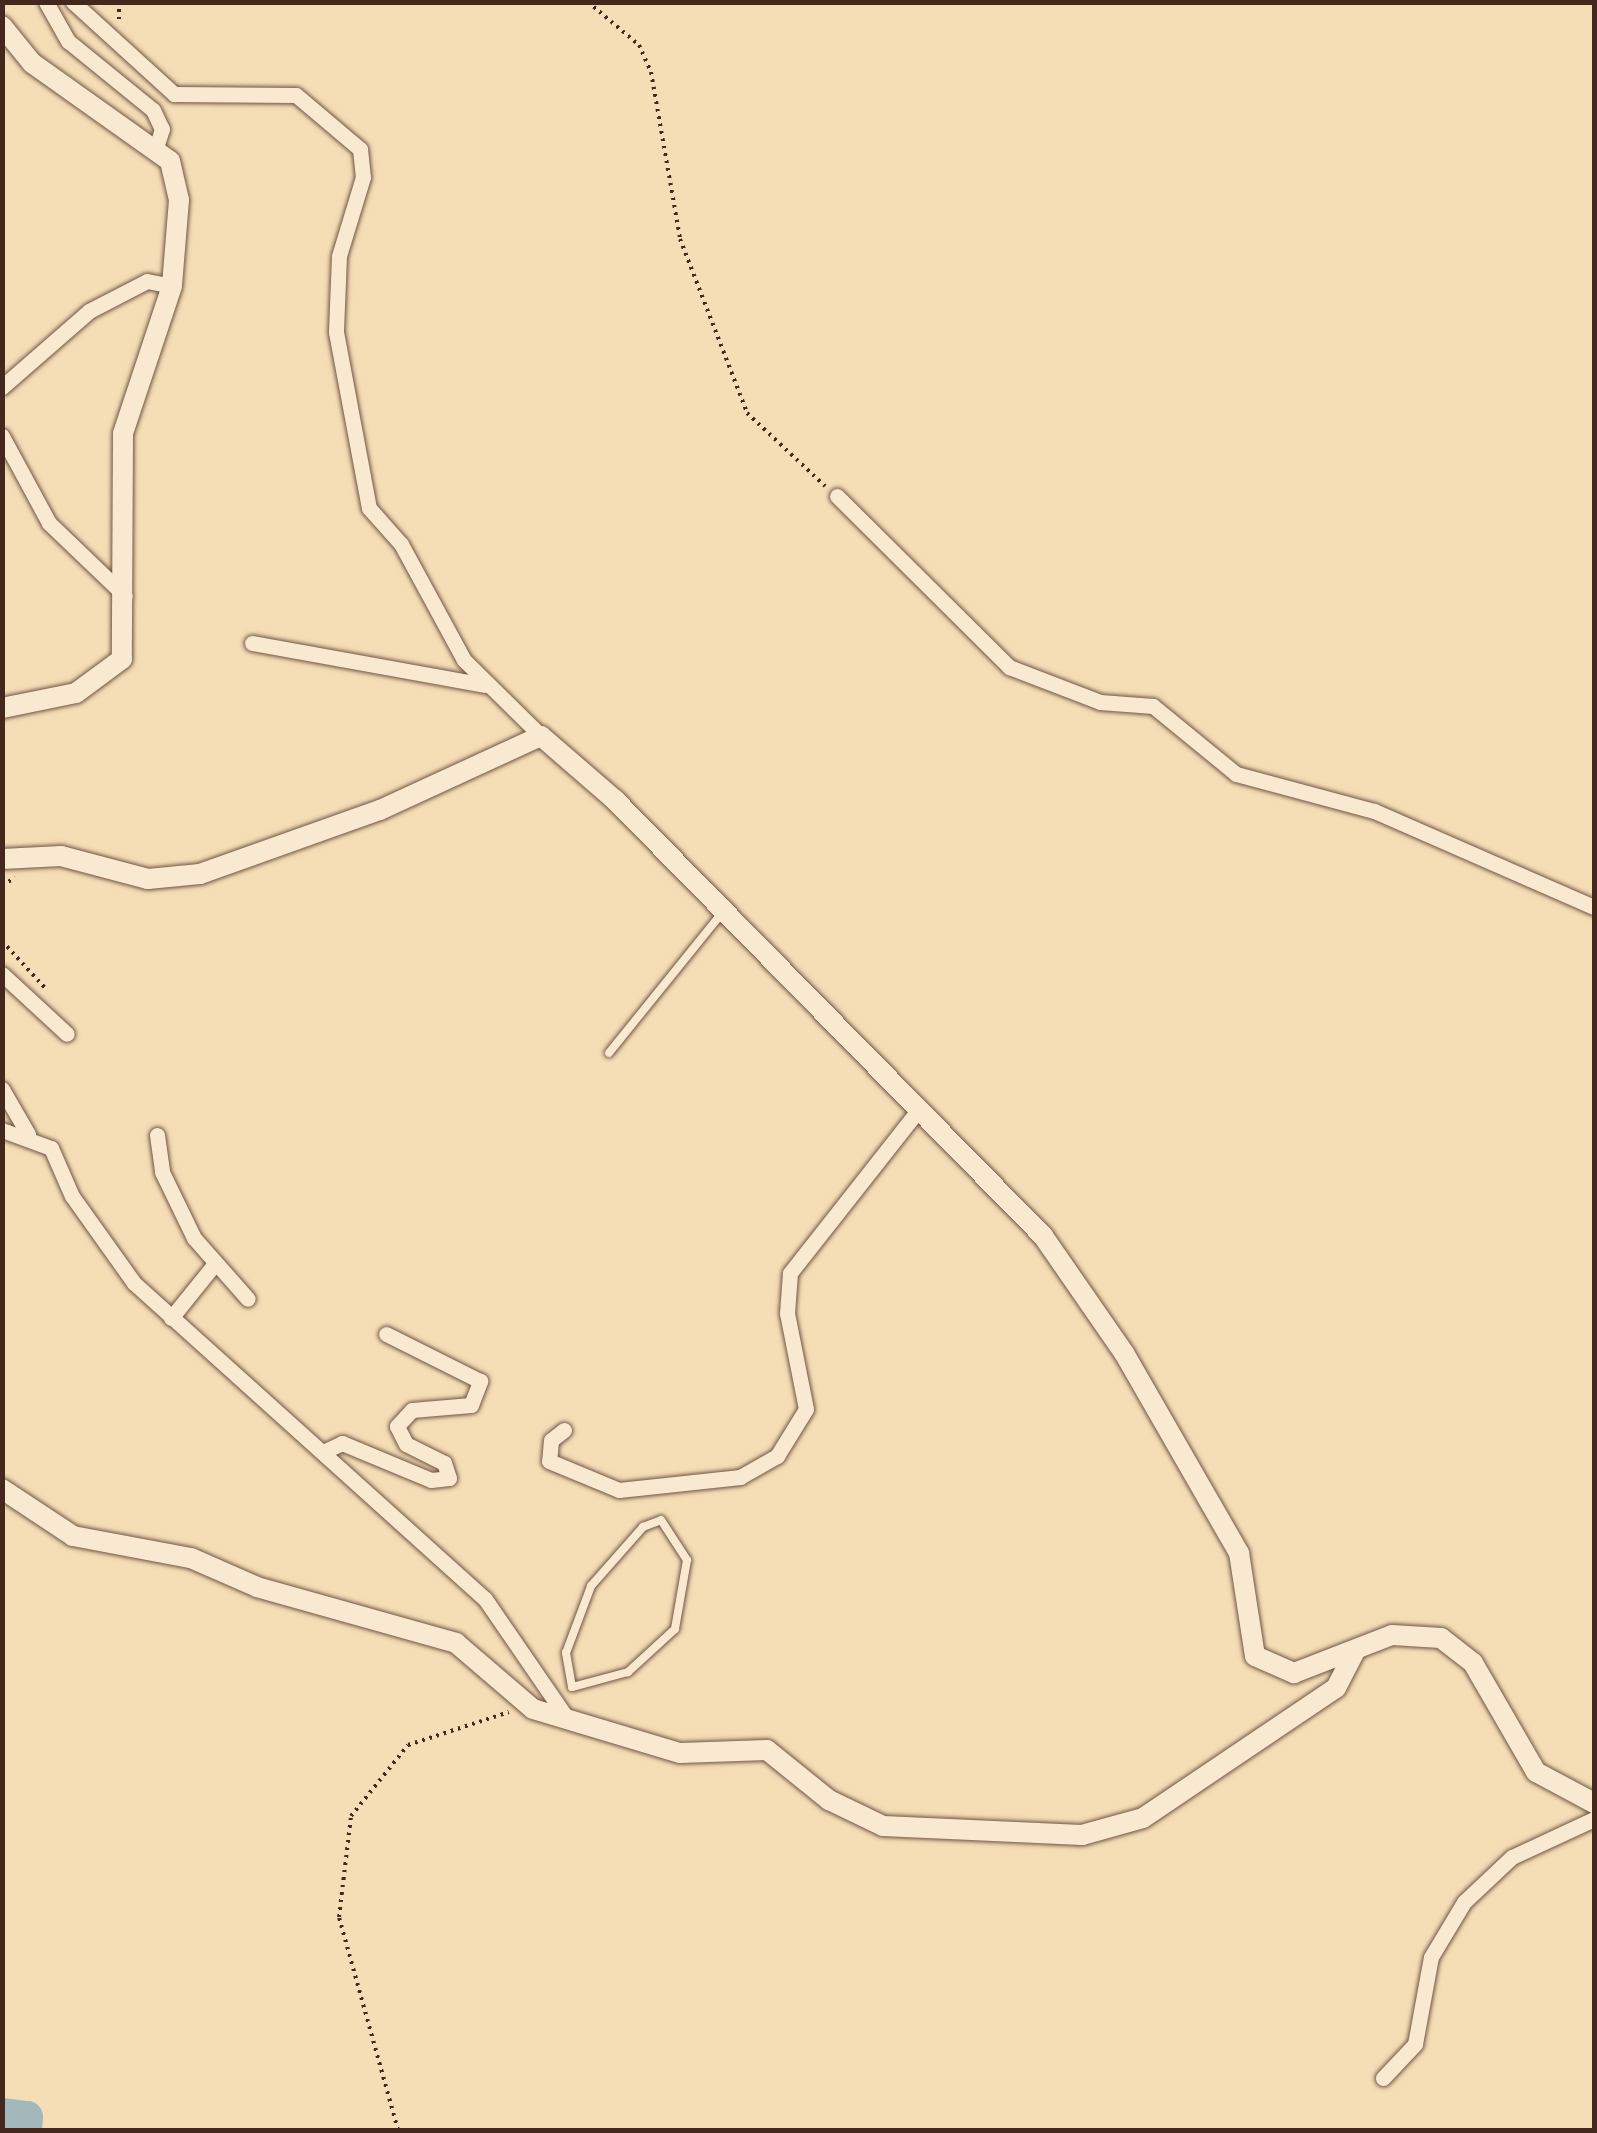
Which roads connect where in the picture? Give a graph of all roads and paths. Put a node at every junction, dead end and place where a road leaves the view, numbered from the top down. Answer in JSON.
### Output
{"nodes":[{"id":1,"x":46,"y":2,"type":"edge"},
{"id":2,"x":73,"y":2,"type":"edge"},
{"id":3,"x":588,"y":2,"type":"edge"},
{"id":4,"x":2,"y":26,"type":"edge"},
{"id":5,"x":155,"y":150,"type":"junction"},
{"id":6,"x":172,"y":286,"type":"junction"},
{"id":7,"x":2,"y":387,"type":"edge"},
{"id":8,"x":2,"y":436,"type":"edge"},
{"id":9,"x":6,"y":456,"type":"edge"},
{"id":10,"x":837,"y":496,"type":"joint"},
{"id":11,"x":125,"y":596,"type":"junction"},
{"id":12,"x":252,"y":643,"type":"dead end"},
{"id":13,"x":486,"y":684,"type":"junction"},
{"id":14,"x":2,"y":708,"type":"edge"},
{"id":15,"x":541,"y":736,"type":"junction"},
{"id":16,"x":2,"y":858,"type":"edge"},
{"id":17,"x":1594,"y":908,"type":"edge"},
{"id":18,"x":722,"y":912,"type":"junction"},
{"id":19,"x":2,"y":974,"type":"edge"},
{"id":20,"x":67,"y":1034,"type":"dead end"},
{"id":21,"x":609,"y":1053,"type":"dead end"},
{"id":22,"x":2,"y":1089,"type":"edge"},
{"id":23,"x":916,"y":1113,"type":"junction"},
{"id":24,"x":2,"y":1130,"type":"edge"},
{"id":25,"x":28,"y":1134,"type":"junction"},
{"id":26,"x":157,"y":1134,"type":"dead end"},
{"id":27,"x":213,"y":1266,"type":"junction"},
{"id":28,"x":248,"y":1299,"type":"dead end"},
{"id":29,"x":171,"y":1318,"type":"junction"},
{"id":30,"x":386,"y":1334,"type":"dead end"},
{"id":31,"x":564,"y":1430,"type":"dead end"},
{"id":32,"x":325,"y":1452,"type":"junction"},
{"id":33,"x":2,"y":1489,"type":"edge"},
{"id":34,"x":1355,"y":1651,"type":"junction"},
{"id":35,"x":572,"y":1687,"type":"junction"},
{"id":36,"x":533,"y":1709,"type":"junction"},
{"id":37,"x":565,"y":1714,"type":"junction"},
{"id":38,"x":1594,"y":1802,"type":"edge"},
{"id":39,"x":1594,"y":1820,"type":"edge"},
{"id":40,"x":1382,"y":2078,"type":"dead end"},
{"id":41,"x":398,"y":2130,"type":"edge"}],
"edges":[{"from":1,"to":5,"type":"street"},
{"from":2,"to":13,"type":"street"},
{"from":3,"to":10,"type":"path"},
{"from":4,"to":5,"type":"street"},
{"from":5,"to":6,"type":"street"},
{"from":6,"to":7,"type":"street"},
{"from":6,"to":11,"type":"street"},
{"from":8,"to":9,"type":"street"},
{"from":9,"to":11,"type":"street"},
{"from":10,"to":17,"type":"street"},
{"from":11,"to":14,"type":"street"},
{"from":12,"to":13,"type":"street"},
{"from":13,"to":15,"type":"street"},
{"from":15,"to":16,"type":"street"},
{"from":15,"to":18,"type":"street"},
{"from":18,"to":21,"type":"lane"},
{"from":18,"to":23,"type":"street"},
{"from":19,"to":20,"type":"street"},
{"from":22,"to":25,"type":"street"},
{"from":23,"to":31,"type":"street"},
{"from":23,"to":34,"type":"street"},
{"from":24,"to":25,"type":"street"},
{"from":25,"to":29,"type":"street"},
{"from":26,"to":27,"type":"street"},
{"from":27,"to":28,"type":"street"},
{"from":27,"to":29,"type":"street"},
{"from":29,"to":32,"type":"street"},
{"from":30,"to":32,"type":"street"},
{"from":32,"to":37,"type":"street"},
{"from":33,"to":36,"type":"street"},
{"from":34,"to":37,"type":"street"},
{"from":34,"to":38,"type":"street"},
{"from":35,"to":35,"type":"lane"},
{"from":35,"to":37,"type":"lane"},
{"from":36,"to":37,"type":"street"},
{"from":36,"to":41,"type":"path"},
{"from":39,"to":40,"type":"street"}]}
